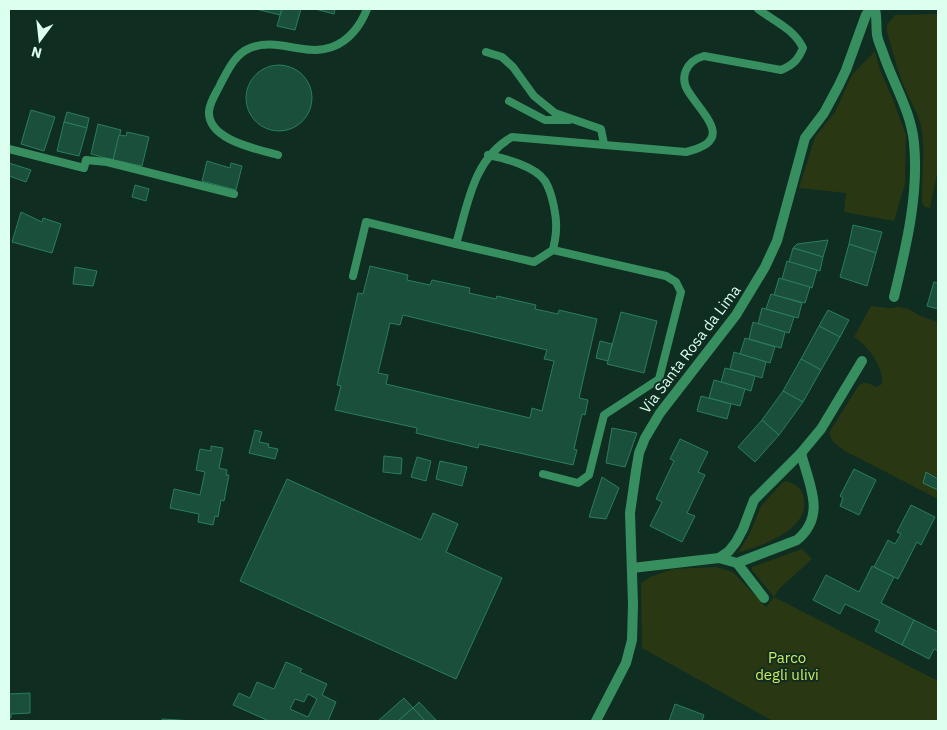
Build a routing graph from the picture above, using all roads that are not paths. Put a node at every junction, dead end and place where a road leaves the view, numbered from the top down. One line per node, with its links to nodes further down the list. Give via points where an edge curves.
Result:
1 (367, 9): 11 (lane, via 354,32 333,47 308,50 278,44 263,45 239,55 230,65 211,103 211,123 231,141)
2 (758, 9): 8 (lane, via 798,39 802,48 799,58 792,66 781,70 704,56 689,63 684,81 688,93 707,116 712,128 712,137 707,145 686,152)
3 (870, 9): 22 (street, Via Santa Rosa da Lima, via 828,106 805,138 777,241 765,267 736,315 645,438 639,453 631,506)
4 (875, 9): 16 (street, via 877,35 907,115 914,144 914,186 908,241)
5 (486, 52): 7 (lane, via 502,57 534,96)
6 (509, 102): 7 (lane, via 545,120)
7 (571, 120): 8 (lane, via 600,129)
8 (604, 144): 10 (lane, via 512,137)
9 (9, 149): 12 (lane, via 84,168 86,160 107,162)
10 (488, 155): 13 (lane, via 477,173); 14 (lane, via 511,160 544,179 552,198 556,230)
11 (278, 156)
12 (234, 194)
13 (456, 244): 14 (lane, via 534,262); 15 (lane, via 366,222)
14 (553, 250): 19 (lane, via 666,276 676,282 681,292 659,379 604,415 589,475 578,483)
15 (353, 276)
16 (894, 297)
17 (862, 361): 18 (street, via 821,428)
18 (801, 453): 20 (street, via 754,500 736,542); 21 (street, via 815,508 808,528 797,540)
19 (543, 474)
20 (719, 558): 21 (street); 22 (street)
21 (737, 563): 23 (street)
22 (632, 568): 24 (street, Via Santa Rosa da Lima, via 632,640 629,653)
23 (764, 598)
24 (596, 721)

